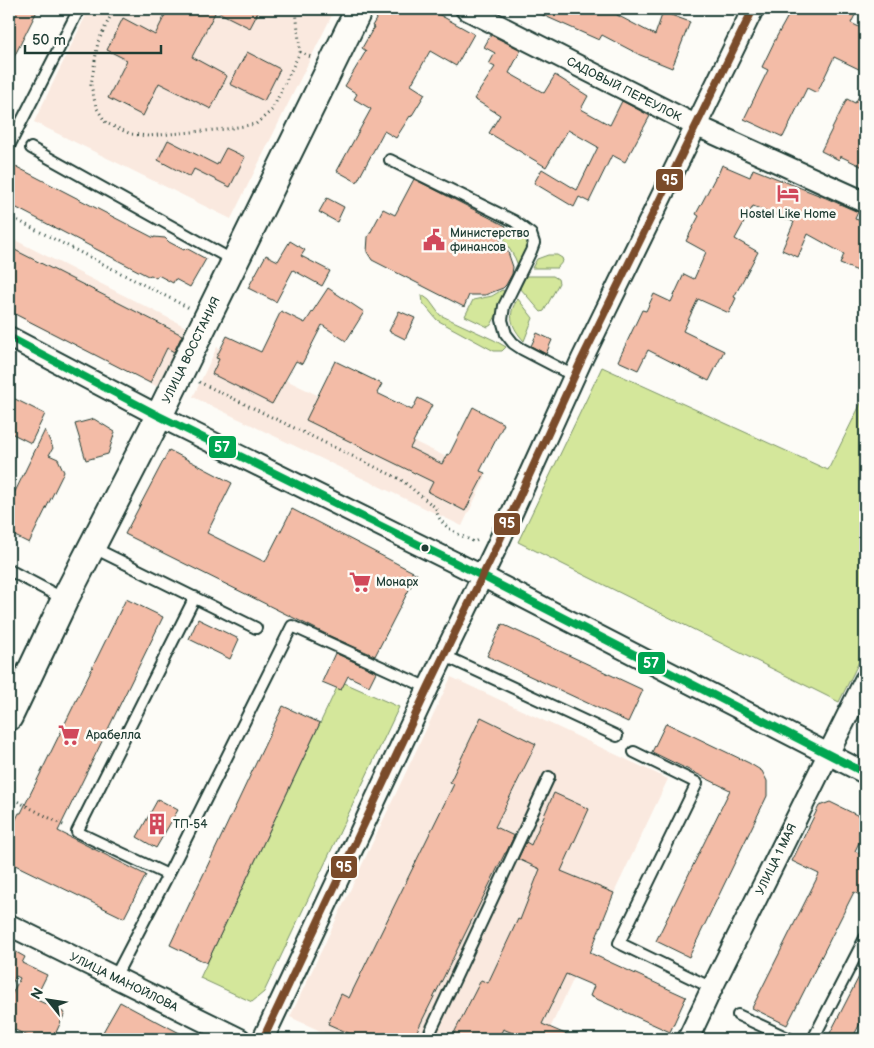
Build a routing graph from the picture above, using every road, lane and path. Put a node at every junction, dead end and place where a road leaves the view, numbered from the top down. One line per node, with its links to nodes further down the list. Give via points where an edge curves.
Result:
1 (79, 9): 8 (lane)
2 (114, 9): 3 (path, via 98,42 91,85 96,108 106,123 131,134 148,136 256,124 272,110 300,52)
3 (296, 9)
4 (360, 9): 13 (street, УЛИЦА ВОССТАНИЯ)
5 (466, 9): 7 (street, САДОВЫЙ ПЕРЕУЛОК)
6 (753, 9): 7 (street)
7 (696, 125): 11 (street, САДОВЫЙ ПЕРЕУЛОК); 17 (street)
8 (9, 146)
9 (31, 148): 13 (lane)
10 (390, 160): 17 (lane, via 514,221 531,234 534,243 531,251 504,306 502,320 506,334 522,349)
11 (865, 202)
12 (9, 216): 14 (path)
13 (234, 262): 16 (street, УЛИЦА ВОССТАНИЯ)
14 (191, 309)
15 (9, 337): 18 (street)
16 (180, 374): 18 (street, УЛИЦА ВОССТАНИЯ); 19 (path, via 400,479 436,508 436,514 446,528)
17 (574, 376): 22 (street)
18 (159, 416): 20 (street, УЛИЦА ВОССТАНИЯ); 22 (street)
19 (474, 542)
20 (92, 546): 23 (lane); 24 (street, УЛИЦА ВОССТАНИЯ)
21 (9, 570): 24 (lane)
22 (482, 576): 26 (street); 32 (street)
23 (195, 598): 25 (lane); 36 (lane)
24 (65, 599): 29 (street, УЛИЦА ВОССТАНИЯ)
25 (256, 628)
26 (445, 656): 28 (street); 30 (lane)
27 (865, 680): 32 (street, УЛИЦА 1 МАЯ)
28 (428, 688): 37 (lane, via 292,626); 44 (street)
29 (9, 717)
30 (617, 736)
31 (634, 752): 41 (lane, via 697,783 619,943)
32 (828, 754): 33 (street); 41 (street, УЛИЦА 1 МАЯ)
33 (865, 773)
34 (549, 777): 45 (lane)
35 (9, 797): 36 (path)
36 (76, 832): 37 (lane)
37 (168, 875): 40 (lane)
38 (9, 924): 40 (street, УЛИЦА МАНОЙЛОВА)
39 (865, 938): 48 (lane)
40 (115, 977): 43 (street, УЛИЦА МАНОЙЛОВА)
41 (712, 988): 46 (street, УЛИЦА 1 МАЯ)
42 (738, 1015): 47 (lane)
43 (240, 1039)
44 (263, 1039)
45 (427, 1039)
46 (688, 1039)
47 (790, 1039)
48 (813, 1039)

